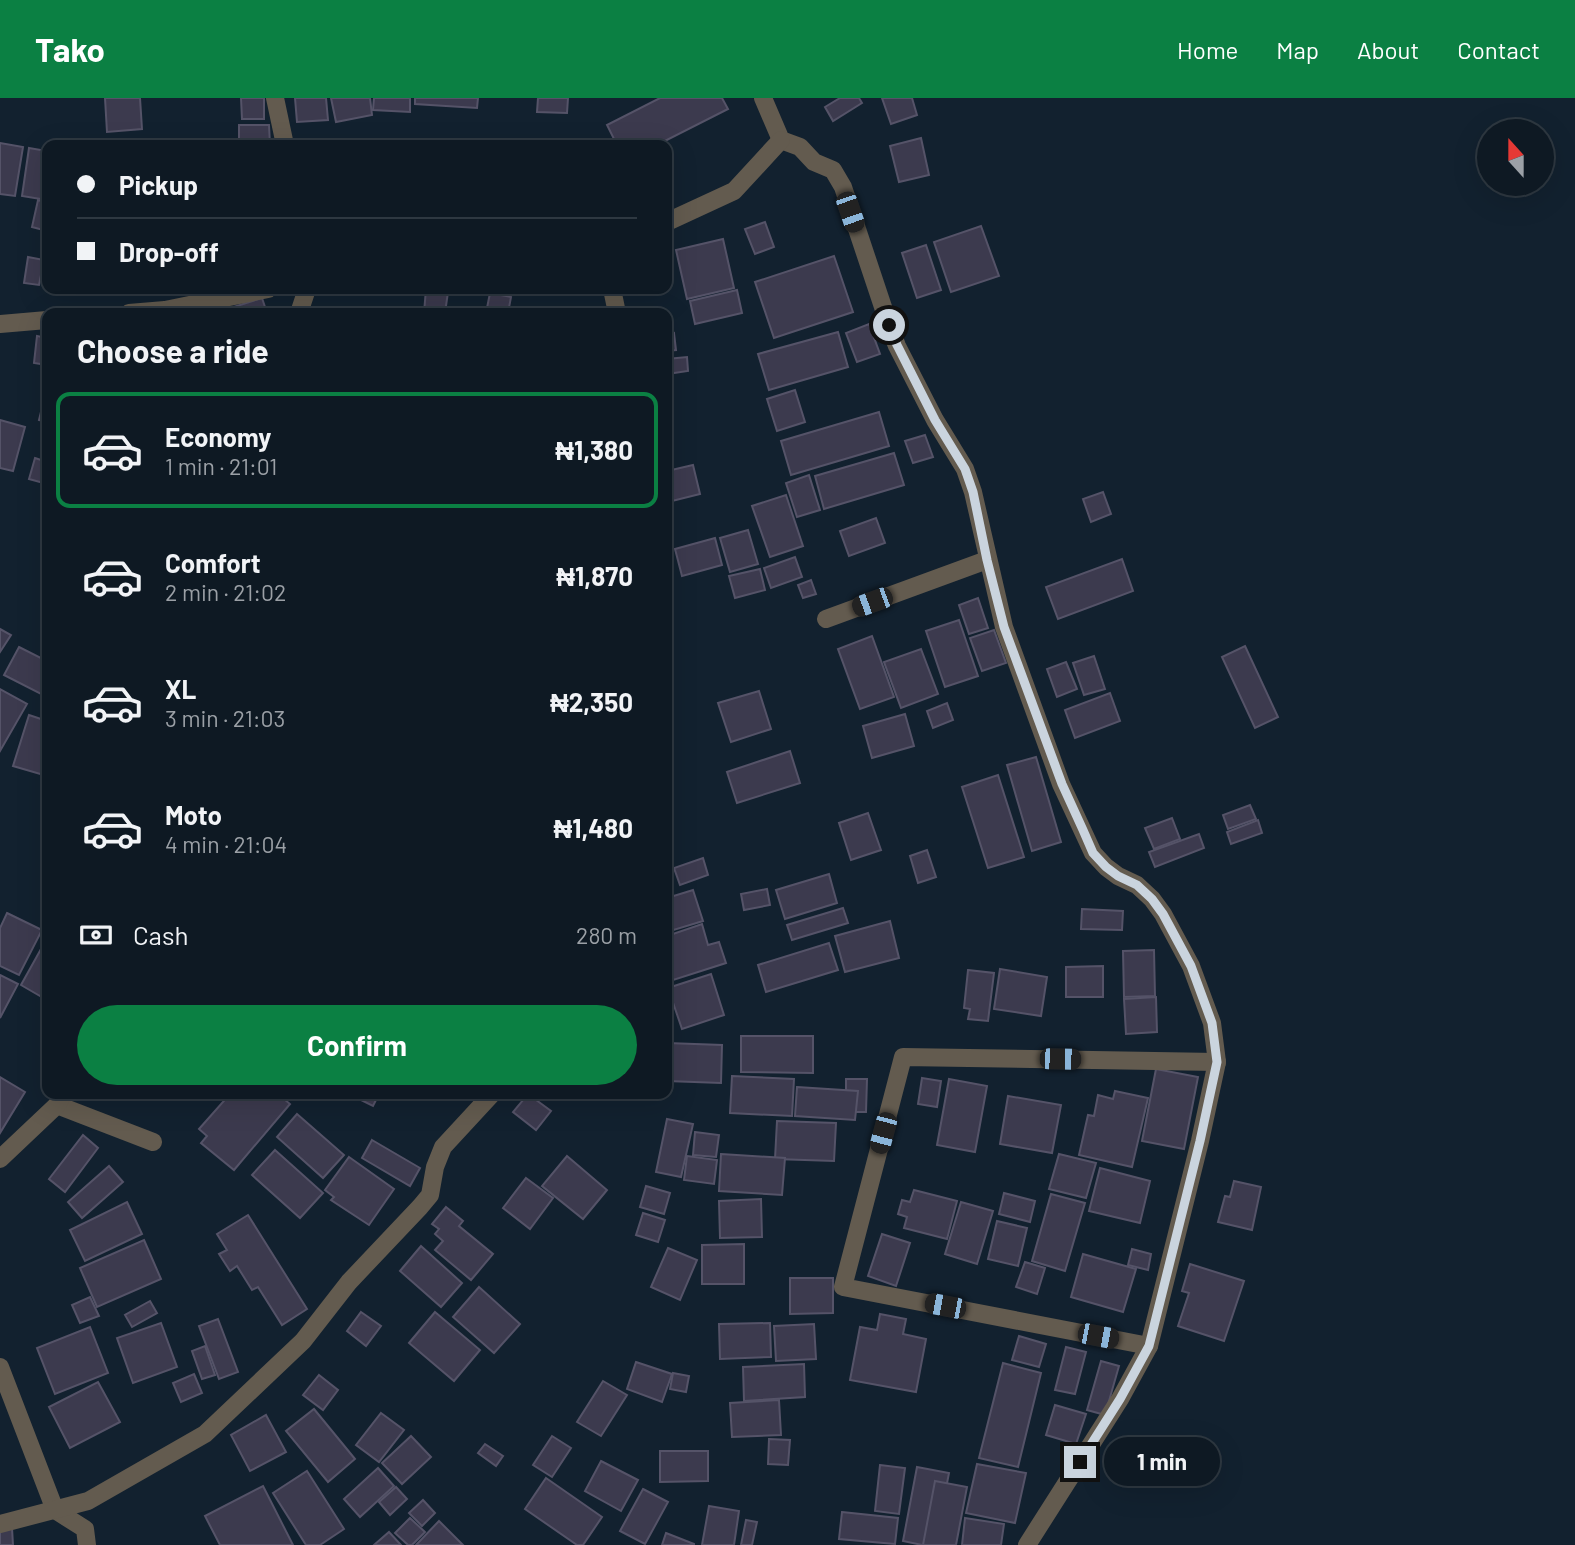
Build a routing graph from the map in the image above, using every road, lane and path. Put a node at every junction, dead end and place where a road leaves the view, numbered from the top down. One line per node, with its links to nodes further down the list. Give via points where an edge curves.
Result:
1 (275, 98): 3 (street)
2 (763, 98): 4 (street)
3 (284, 140)
4 (781, 140): 5 (street, via 734,191); 10 (street, via 833,170 843,187 897,345 965,469)
5 (672, 220)
6 (243, 294): 7 (street)
7 (175, 308)
8 (42, 320): 9 (street)
9 (0, 324)
10 (987, 560): 11 (street); 12 (street, via 1004,627 1062,784 1093,853 1118,876 1137,885 1163,914 1191,966 1212,1023)
11 (827, 619)
12 (1217, 1062): 17 (street); 17 (street, via 903,1057 844,1287)
13 (60, 1099): 15 (street); 16 (street)
14 (487, 1099): 19 (street, via 443,1147 429,1195 419,1207 303,1340 205,1434 88,1501)
15 (153, 1142)
16 (0, 1159)
17 (1149, 1346): 22 (street)
18 (0, 1367): 19 (street)
19 (55, 1510): 20 (street); 21 (street, via 85,1529)
20 (0, 1524)
21 (87, 1545)
22 (1027, 1545)

